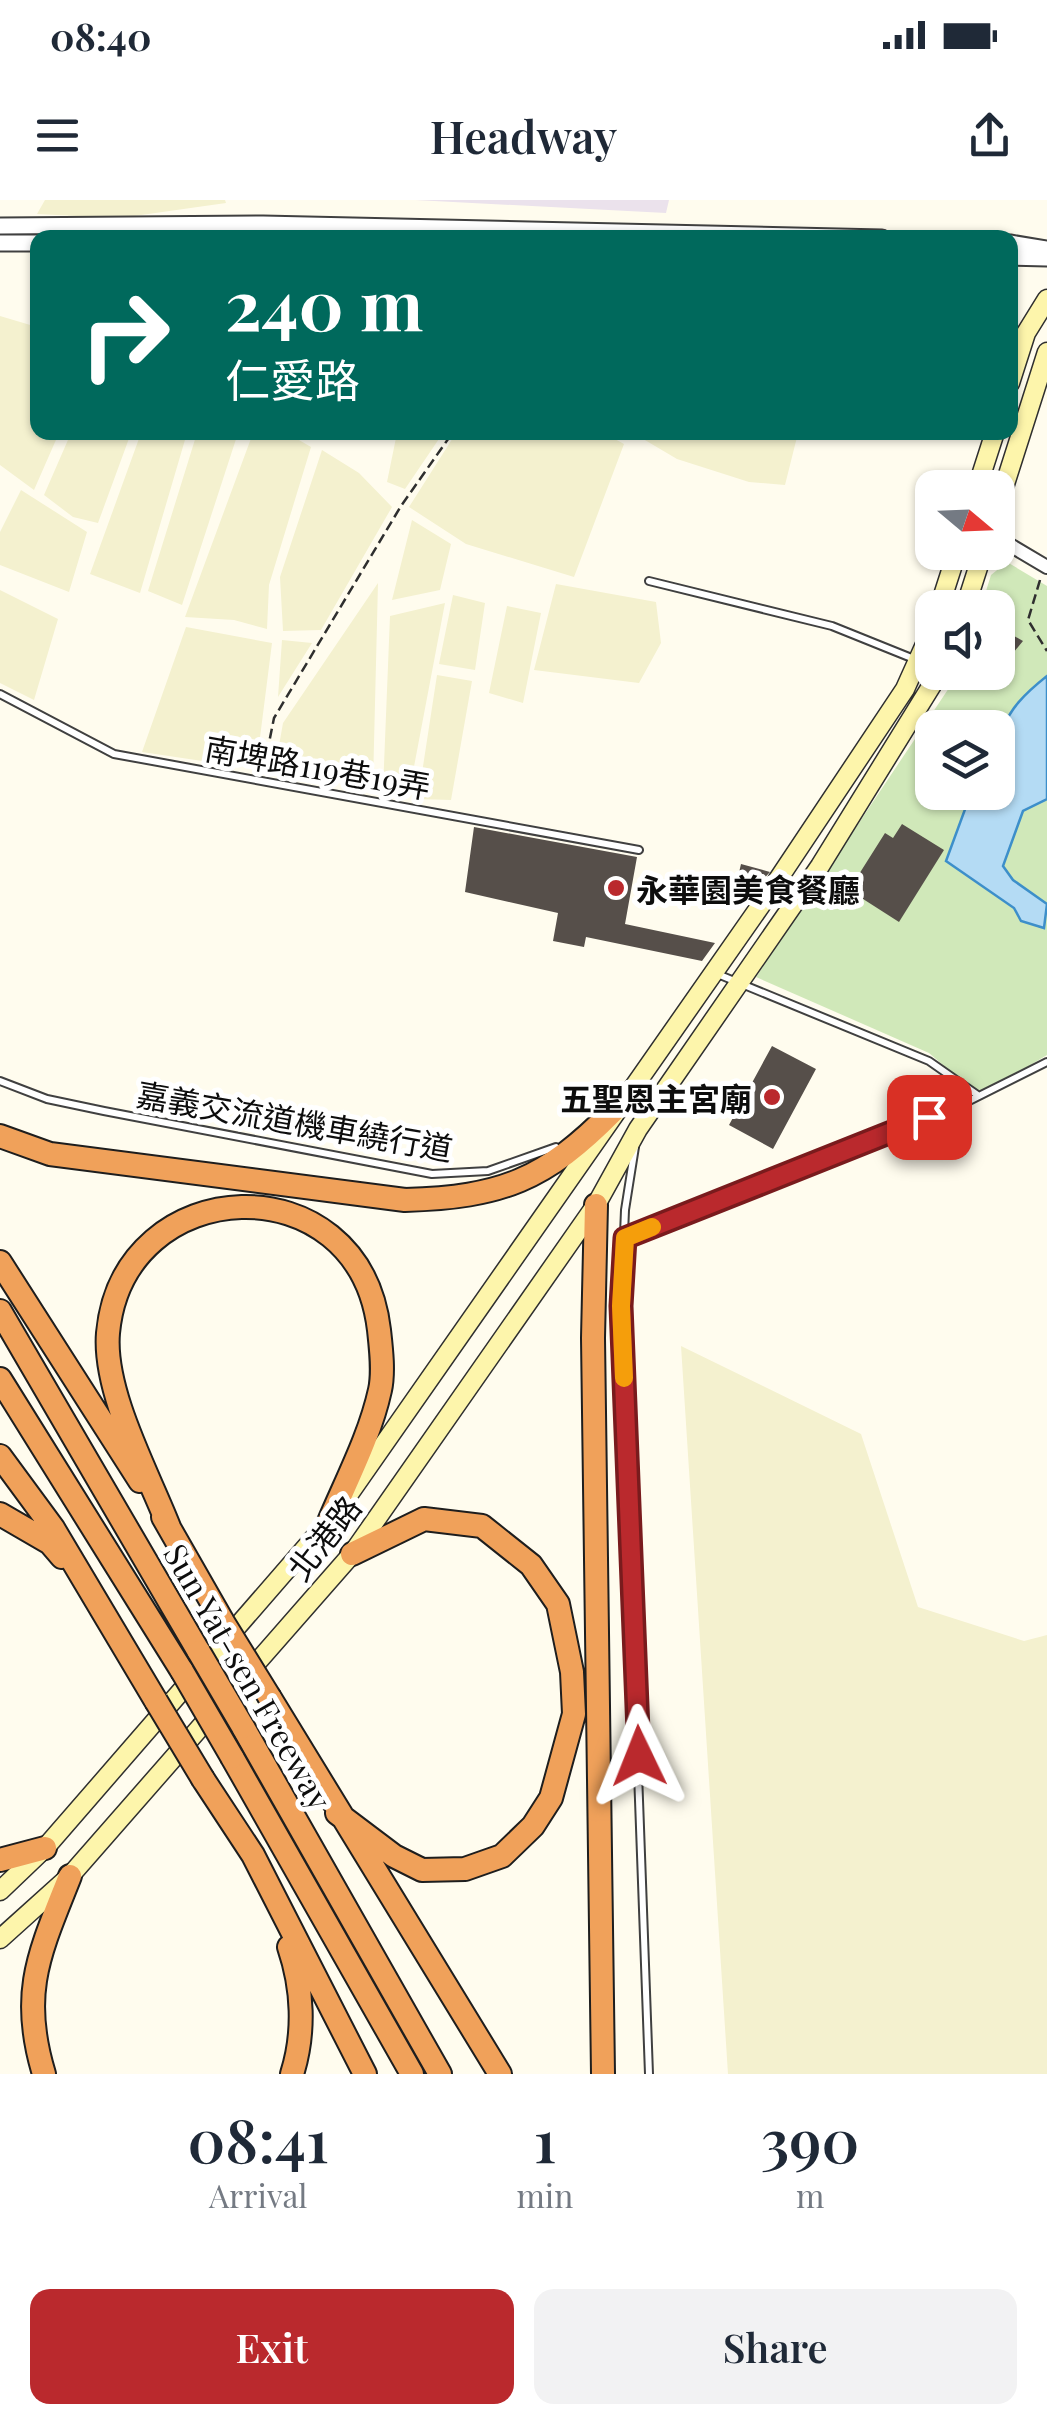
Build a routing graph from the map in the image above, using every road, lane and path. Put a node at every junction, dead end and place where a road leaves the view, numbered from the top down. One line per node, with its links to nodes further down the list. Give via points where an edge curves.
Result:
1 (0, 226): 2 (street)
2 (528, 230)
3 (0, 243): 4 (street)
4 (30, 243)
5 (1018, 244): 6 (street)
6 (1047, 249)
7 (1018, 257): 8 (street)
8 (1047, 258)
9 (1047, 299): 11 (main road)
10 (1047, 352): 15 (main road)
11 (1018, 358)
12 (447, 440): 24 (path, via 274,718)
13 (992, 440): 14 (main road)
14 (982, 470)
15 (1009, 470)
16 (1015, 548): 17 (street)
17 (1047, 566): 19 (path, via 1028,620)
18 (649, 581): 20 (lane, via 832,626)
19 (1047, 651)
20 (915, 659)
21 (915, 668): 26 (main road, 北港路, via 749,908)
22 (929, 690): 27 (main road, 北港路)
23 (0, 694): 24 (lane, 南埤路119巷19弄, via 114,754)
24 (261, 781): 25 (lane, 南埤路119巷19弄)
25 (639, 850)
26 (714, 973): 27 (lane); 31 (main road, 北港路)
27 (739, 980): 30 (lane, via 929,1060); 32 (main road, 北港路)
28 (1047, 1062): 30 (lane)
29 (0, 1081): 31 (lane, 嘉義交流道機車繞行道, via 104,1111 459,1176 556,1147)
30 (979, 1096): 35 (lane)
31 (619, 1103): 33 (highway, via 557,1164 505,1188 444,1199 405,1200 50,1154); 41 (main road, 北港路)
32 (638, 1129): 34 (main road, 北港路); 35 (lane)
33 (0, 1136)
34 (596, 1205): 43 (main road, 北港路); 58 (highway)
35 (625, 1238): 59 (lane, via 621,1306)
36 (0, 1262): 42 (highway)
37 (0, 1311): 56 (highway, Sun Yat-sen Freeway, bridge)
38 (0, 1379): 55 (highway, Sun Yat-sen Freeway, bridge, via 182,1671)
39 (0, 1456): 44 (highway)
40 (0, 1514): 44 (highway, via 50,1543)
41 (328, 1524): 42 (highway, via 380,1388 376,1307 340,1240 304,1216 247,1204 195,1213 136,1256 108,1333 110,1374); 46 (main road, 北港路)
42 (170, 1527): 45 (highway, bridge)
43 (352, 1554): 45 (highway, via 424,1519 482,1526 530,1565 558,1604 574,1714 552,1798 502,1856 464,1868 422,1870); 49 (main road, 北港路)
44 (94, 1594): 47 (highway, bridge)
45 (337, 1812): 57 (highway)
46 (45, 1848): 48 (highway); 50 (main road, 北港路)
47 (253, 1855): 53 (highway, via 291,1952 300,2000 302,2043); 54 (highway)
48 (0, 1860)
49 (70, 1876): 51 (main road, 北港路); 52 (highway, via 30,1991 32,2036)
50 (0, 1891)
51 (0, 1940)
52 (44, 2074)
53 (292, 2074)
54 (365, 2074)
55 (412, 2074)
56 (440, 2074)
57 (500, 2074)
58 (603, 2074)
59 (649, 2074)

